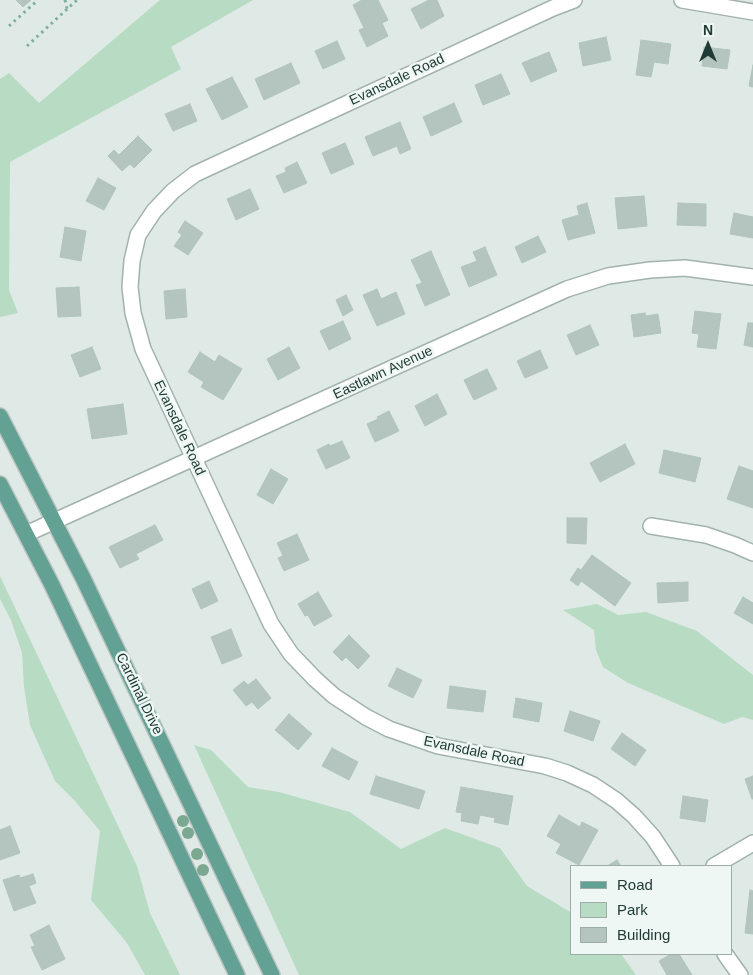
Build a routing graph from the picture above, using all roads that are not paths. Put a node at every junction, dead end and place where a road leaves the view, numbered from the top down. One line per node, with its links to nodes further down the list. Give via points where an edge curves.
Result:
1 (574, 0): 6 (street, Evansdale Road, via 195,174 154,212 138,235 132,260 130,287 133,313 143,349)
2 (682, 0): 3 (street)
3 (753, 12)
4 (753, 277): 6 (street, Eastlawn Avenue, via 685,268 650,270 608,276 567,289)
5 (0, 416): 8 (main road, Cardinal Drive)
6 (193, 459): 8 (street, Eastlawn Avenue); 13 (street, Evansdale Road, via 272,624 291,654 315,680 366,717 425,743 545,766 593,785 634,816 654,838)
7 (0, 484): 10 (main road)
8 (54, 521): 10 (street, Eastlawn Avenue); 17 (main road, Cardinal Drive)
9 (651, 526): 11 (street, via 706,536)
10 (26, 534): 16 (main road)
11 (753, 553)
12 (753, 843): 14 (street)
13 (671, 865)
14 (716, 865)
15 (726, 955): 18 (street)
16 (237, 975)
17 (272, 975)
18 (740, 975)

